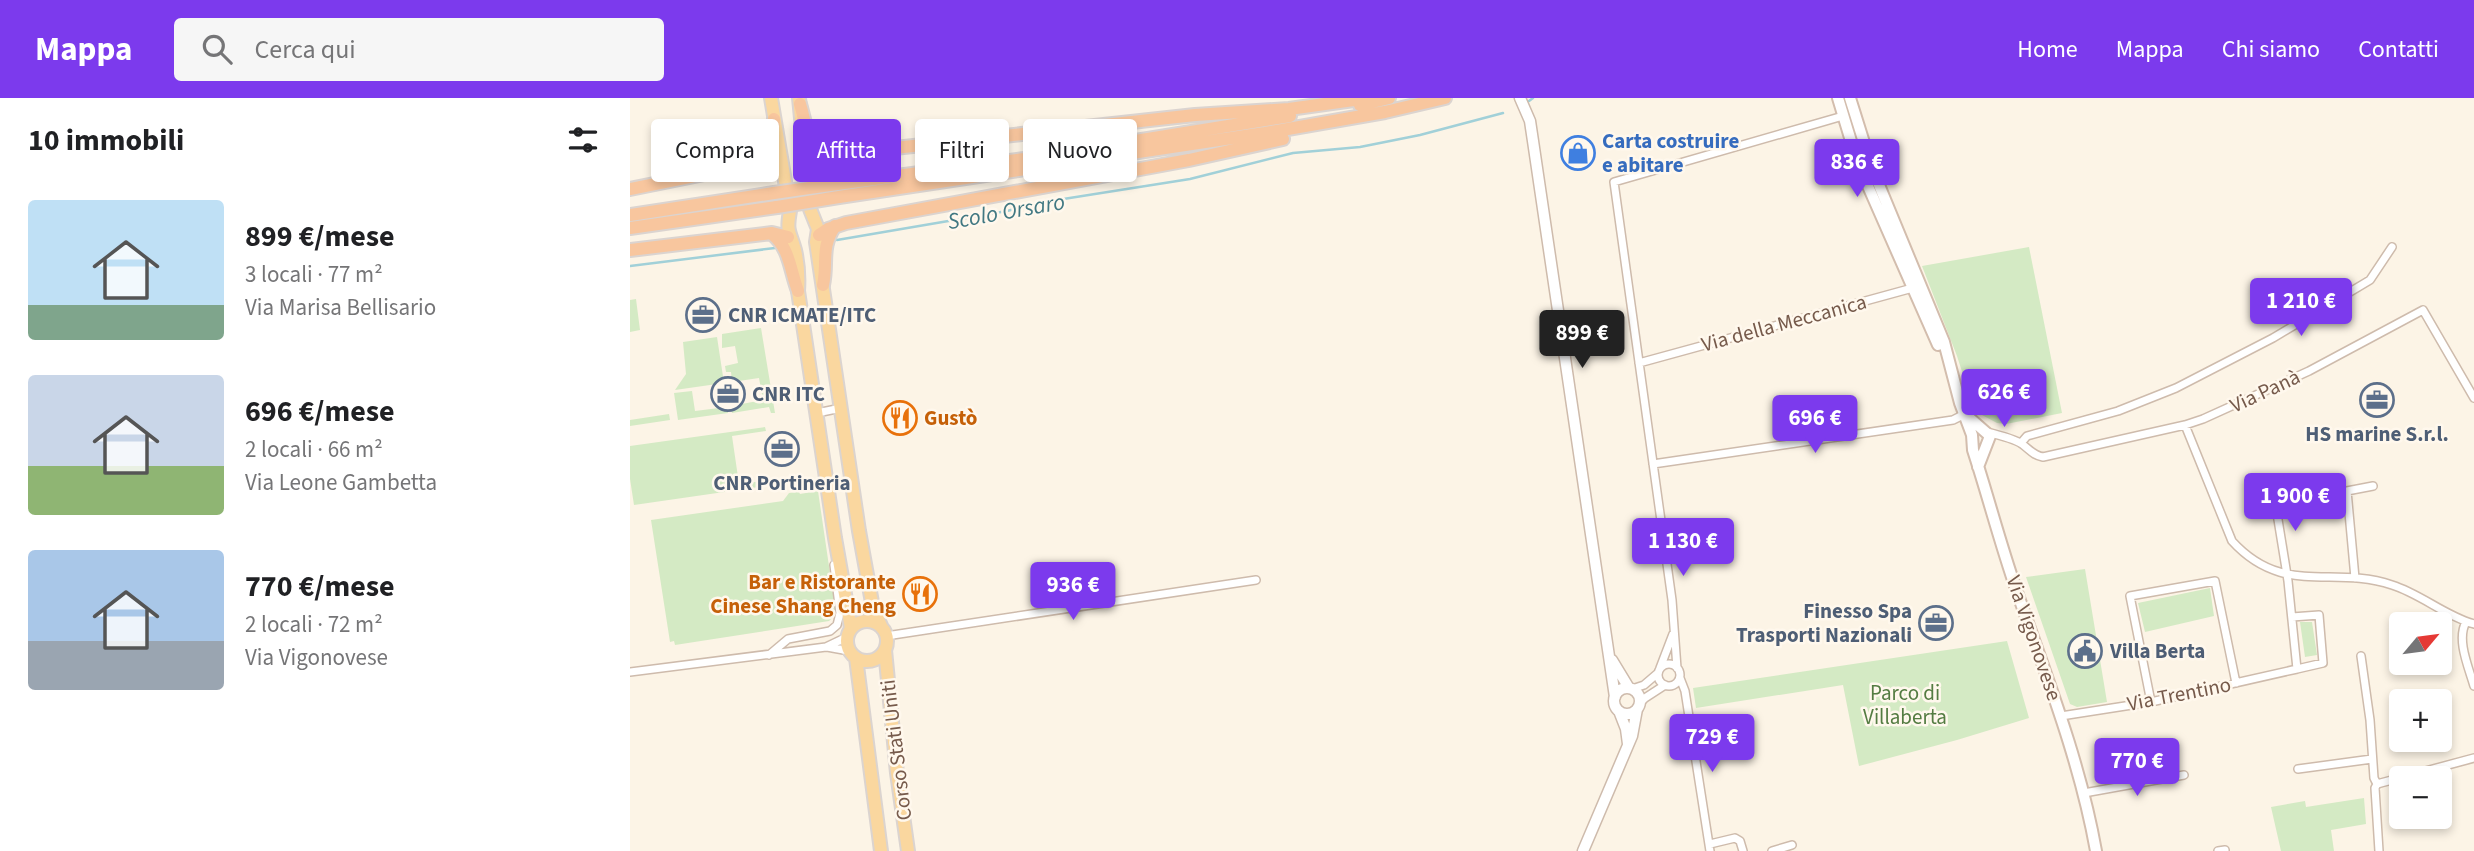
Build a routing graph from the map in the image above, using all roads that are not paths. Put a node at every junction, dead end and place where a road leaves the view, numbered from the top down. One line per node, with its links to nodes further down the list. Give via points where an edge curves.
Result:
1 (771, 98): 11 (main road)
2 (1368, 98): 8 (highway, via 1289,110 840,154 813,144)
3 (1389, 98): 16 (highway)
4 (1445, 98): 9 (highway)
5 (1520, 98): 53 (street, via 1530,121)
6 (1838, 98): 10 (main road, Via Vigonovese)
7 (1850, 98): 12 (main road, Via Vigonovese)
8 (799, 101): 21 (main road, Corso Stati Uniti, via 810,209)
9 (1385, 112): 16 (highway, via 1192,145); 18 (highway, via 1329,130 1189,160)
10 (1843, 116): 12 (main road); 27 (main road, Via Vigonovese, via 1857,161); 29 (street, via 1614,182)
11 (774, 119)
12 (1858, 125): 25 (main road, Via Vigonovese)
13 (779, 136): 22 (main road)
14 (661, 182): 15 (highway)
15 (630, 188)
16 (838, 191): 17 (highway, bridge, via 774,193); 19 (highway, bridge, via 777,207)
17 (630, 215)
18 (836, 226): 21 (highway); 26 (highway, via 824,247)
19 (630, 228)
20 (772, 233): 22 (highway); 24 (highway); 28 (highway, via 788,255)
21 (817, 233): 22 (main road, via 806,248); 26 (main road, Corso Stati Uniti)
22 (790, 240): 28 (main road, via 799,277)
23 (2392, 247): 38 (street, Via Panà, via 2370,280 2273,338 2176,388 2118,411 2027,436)
24 (630, 250)
25 (1915, 271): 27 (street); 30 (main road, Via Vigonovese)
26 (823, 285): 32 (main road, Corso Stati Uniti)
27 (1913, 287): 29 (street, Via della Meccanica); 30 (main road, Via Vigonovese)
28 (797, 291): 33 (main road)
29 (1639, 363): 39 (street)
30 (1954, 375): 34 (main road, Via Vigonovese)
31 (2474, 398): 35 (street, Via Panà, via 2423,310 2309,371)
32 (841, 408): 33 (street); 51 (main road, Corso Stati Uniti, via 873,608)
33 (817, 412): 43 (main road)
34 (1965, 414): 36 (main road); 37 (main road, Via Vigonovese); 39 (street, via 1953,420)
35 (2185, 425): 38 (street, via 2043,457); 44 (street, via 2232,541 2244,555)
36 (1986, 437): 37 (main road, via 1978,446); 38 (street); 40 (main road)
37 (1973, 439): 40 (main road, Via Vigonovese)
38 (2021, 443)
39 (1653, 464): 50 (street)
40 (1979, 467): 71 (main road, Via Vigonovese)
41 (2373, 486): 45 (street, via 2347,491)
42 (2274, 495): 44 (street)
43 (835, 538): 49 (main road); 54 (street, via 837,625 830,631 788,639)
44 (2288, 575): 45 (street); 47 (street)
45 (2355, 578): 48 (street, via 2393,585)
46 (1256, 580): 51 (street)
47 (2292, 617): 58 (street); 58 (street, Via Trentino, via 2319,615 2323,663)
48 (2470, 623): 64 (street, via 2463,626 2463,640)
49 (849, 633): 51 (main road, via 864,621 874,622); 52 (street); 55 (main road)
50 (1674, 633): 57 (street); 59 (street)
51 (884, 638): 55 (main road, via 874,660); 82 (main road, Corso Stati Uniti)
52 (826, 647): 54 (street); 55 (street)
53 (1608, 654): 65 (street); 66 (street)
54 (768, 655): 60 (street)
55 (853, 655): 81 (main road, Corso Stati Uniti)
56 (2361, 656): 73 (street)
57 (1677, 668): 59 (street, via 1668,664); 61 (street)
58 (2297, 668): 62 (street, Via Trentino)
59 (1659, 671): 63 (street, via 1660,681); 65 (street, via 1644,685)
60 (630, 672)
61 (1680, 678): 63 (street); 67 (street)
62 (2236, 683): 68 (street, Via Trentino); 68 (street, via 2215,581 2130,596)
63 (1668, 685): 67 (street); 69 (street)
64 (2474, 686)
65 (1630, 689): 66 (street, via 1622,689); 69 (street, via 1637,694)
66 (1615, 697): 70 (street)
67 (1685, 699): 80 (street)
68 (2151, 702): 71 (street, Via Trentino)
69 (1638, 706): 70 (street, via 1629,714); 72 (street)
70 (1619, 711): 72 (street)
71 (2061, 716): 78 (main road, Via Vigonovese)
72 (1628, 744): 83 (street)
73 (2372, 758): 75 (street); 77 (street)
74 (2474, 758): 77 (street)
75 (2298, 769)
76 (2183, 775): 78 (street)
77 (2377, 784): 87 (street)
78 (2084, 793): 86 (main road, Via Vigonovese)
79 (1792, 845): 85 (street)
80 (1710, 848): 84 (street, via 1735,838)
81 (881, 851)
82 (908, 851)
83 (1583, 851)
84 (1743, 851)
85 (1772, 851)
86 (2096, 851)
87 (2379, 851)

